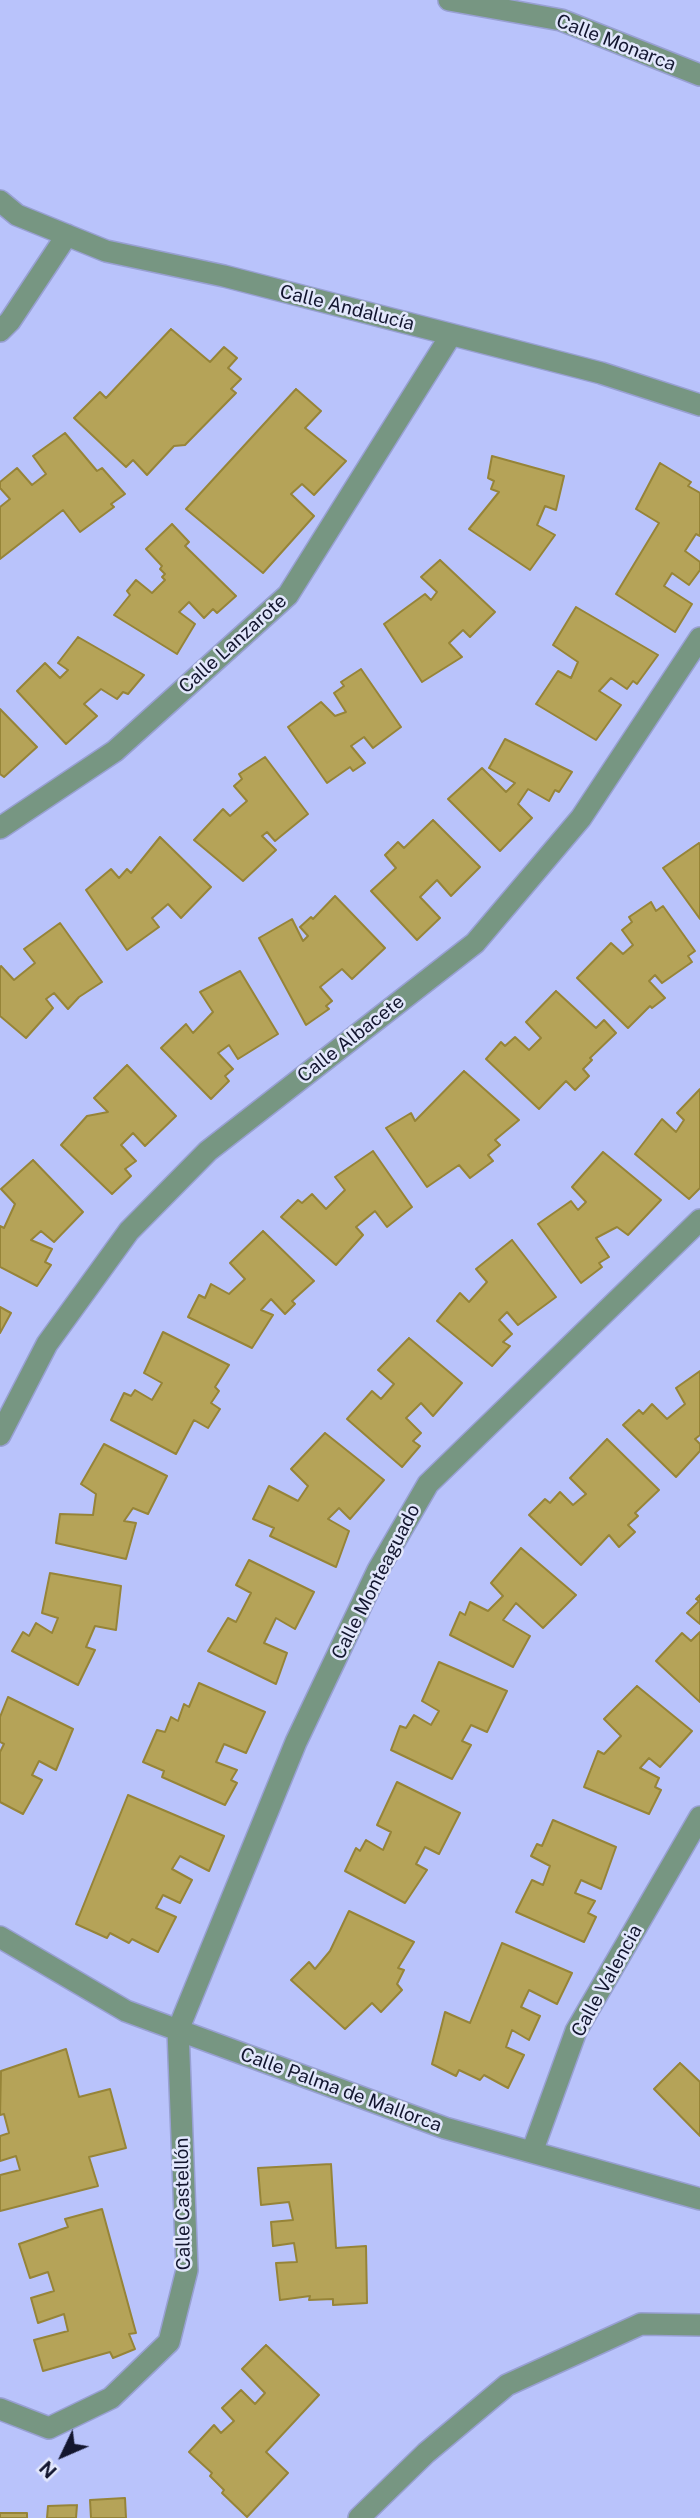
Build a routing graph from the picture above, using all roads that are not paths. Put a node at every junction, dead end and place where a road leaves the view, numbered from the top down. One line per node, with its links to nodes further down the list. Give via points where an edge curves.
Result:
1 (449, 0): 2 (street, Calle Monarca, via 561,20)
2 (700, 75)
3 (0, 201): 4 (street, Calle Andalucía, via 17,215)
4 (67, 235): 5 (street); 6 (street, Calle Andalucía, via 106,251 224,276)
5 (0, 331)
6 (451, 335): 7 (street, Calle Andalucía, via 601,373); 9 (street, Calle Lanzarote, via 288,596 115,751)
7 (700, 405)
8 (700, 638): 11 (street, Calle Albacete, via 581,818 475,943 208,1152 129,1231 47,1344)
9 (0, 828)
10 (700, 1220): 14 (street, Calle Monteaguado, via 428,1484 378,1570 296,1742)
11 (0, 1435)
12 (700, 1817): 15 (street, Calle Valencia, via 576,2031)
13 (0, 1937): 14 (street, Calle Palma de Mallorca, via 126,2011)
14 (178, 2030): 15 (street, Calle Palma de Mallorca, via 445,2128); 18 (street, Calle Castellón, via 187,2270 169,2342 111,2398 49,2428)
15 (532, 2152): 16 (street, Calle Palma de Mallorca)
16 (700, 2199)
17 (700, 2325): 19 (street, via 641,2324 507,2385 426,2453)
18 (0, 2409)
19 (359, 2518)

